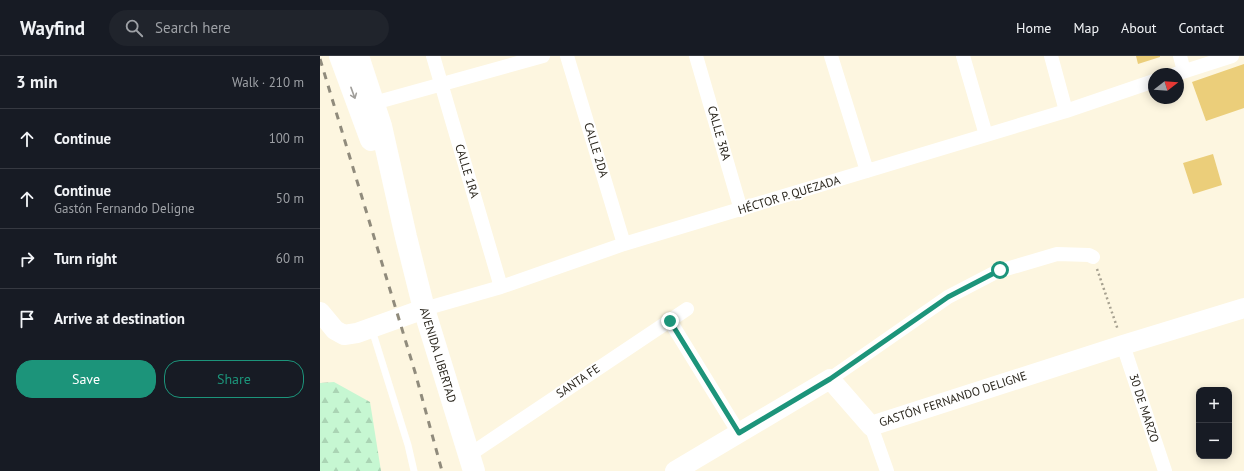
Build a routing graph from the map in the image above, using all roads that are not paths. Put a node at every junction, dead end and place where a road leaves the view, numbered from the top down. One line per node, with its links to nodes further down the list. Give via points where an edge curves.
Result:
1 (340, 56): 21 (main road, one-way to 21)
2 (358, 56): 16 (main road)
3 (433, 56): 15 (street, CALLE 1RA)
4 (543, 56): 15 (street)
5 (567, 56): 22 (street, CALLE 2DA)
6 (696, 56): 20 (street, CALLE 3RA)
7 (831, 56): 19 (street)
8 (963, 56): 18 (street)
9 (1051, 56): 17 (street)
10 (1180, 56): 12 (street)
11 (1232, 56): 13 (street)
12 (1180, 68)
13 (1184, 72)
14 (1148, 83): 17 (street, HÉCTOR P. QUEZADA)
15 (441, 85): 16 (street); 24 (street, CALLE 1RA)
16 (374, 103): 21 (main road)
17 (1066, 111): 18 (street, HÉCTOR P. QUEZADA)
18 (986, 135): 19 (street, HÉCTOR P. QUEZADA)
19 (867, 171): 20 (street, HÉCTOR P. QUEZADA)
20 (741, 210): 22 (street, HÉCTOR P. QUEZADA)
21 (406, 237): 26 (main road, AVENIDA LIBERTAD)
22 (624, 244): 24 (street, HÉCTOR P. QUEZADA)
23 (1094, 257): 32 (street, via 1089,254 1057,254 1000,270 948,297)
24 (501, 287): 26 (street, HÉCTOR P. QUEZADA)
25 (1244, 308): 31 (street, GASTÓN FERNANDO DELIGNE)
26 (424, 309): 30 (street); 35 (main road, AVENIDA LIBERTAD)
27 (687, 309): 29 (street, SANTA FE)
28 (320, 312): 30 (street, via 335,330 344,335)
29 (670, 321): 34 (street); 35 (street, SANTA FE)
30 (372, 328): 36 (lane)
31 (1123, 345): 33 (street, GASTÓN FERNANDO DELIGNE); 39 (street, 30 DE MARZO)
32 (830, 379): 33 (street, GASTÓN FERNANDO DELIGNE); 34 (street)
33 (871, 426): 38 (street)
34 (739, 433): 37 (street)
35 (471, 463)
36 (414, 471)
37 (674, 471)
38 (886, 471)
39 (1165, 471)

